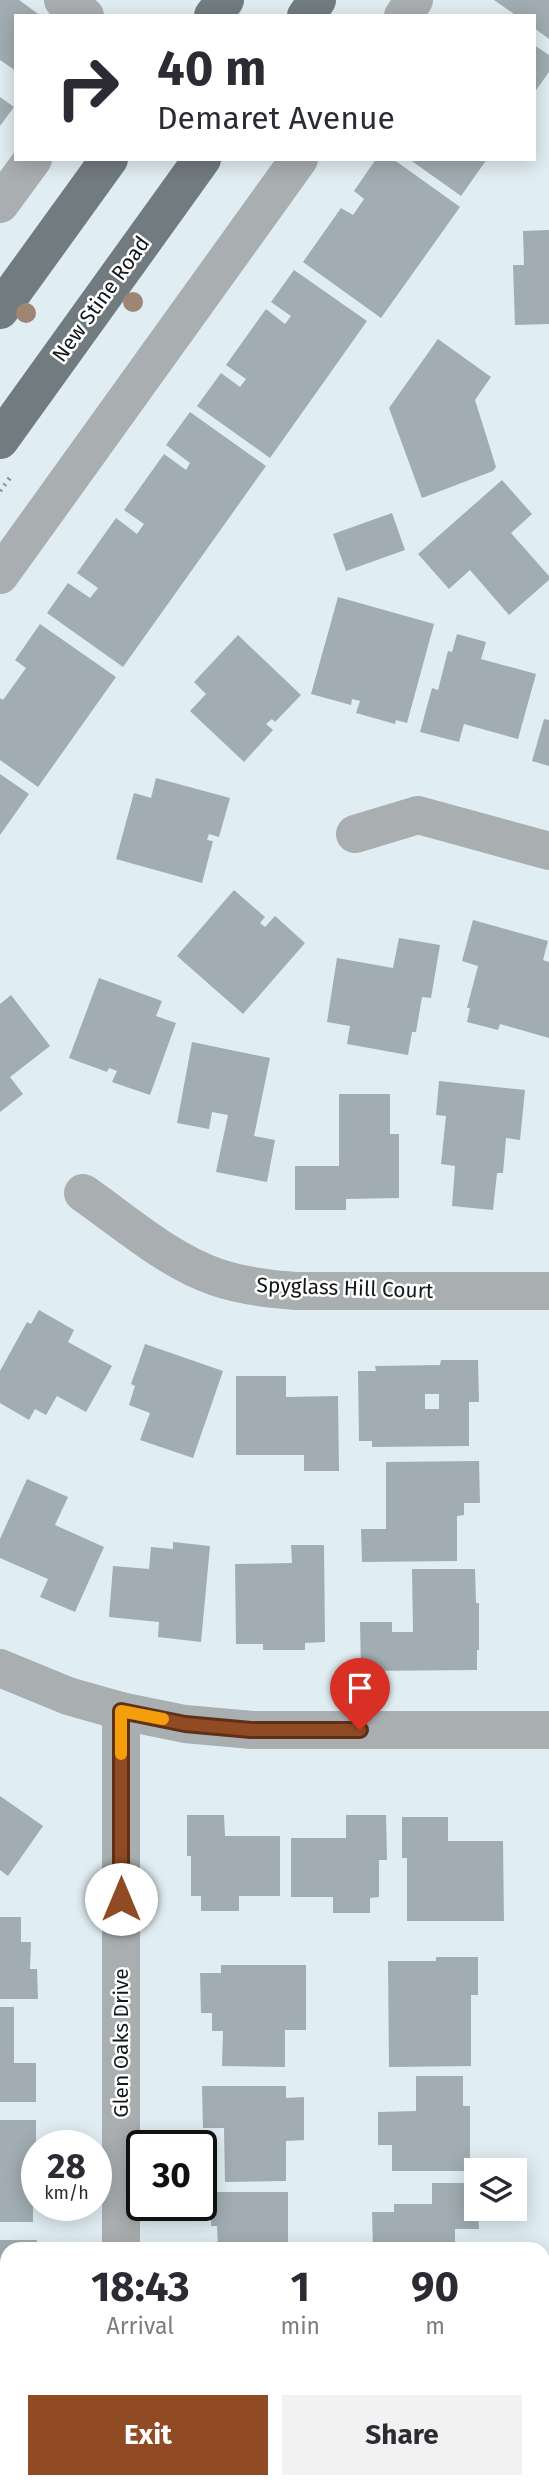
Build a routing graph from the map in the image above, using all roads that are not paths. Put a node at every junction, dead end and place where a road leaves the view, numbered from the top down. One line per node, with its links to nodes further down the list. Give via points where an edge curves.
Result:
1 (63, 0): 2 (street)
2 (82, 14)
3 (32, 161): 7 (street)
4 (108, 161): 8 (main road)
5 (201, 161): 9 (main road, New Stine Road)
6 (298, 161): 10 (street)
7 (0, 204)
8 (0, 310)
9 (0, 440)
10 (0, 575)
11 (355, 834): 12 (street, via 418,815)
12 (549, 851)
13 (83, 1193): 14 (street, Spyglass Hill Court, via 177,1259 254,1287)
14 (549, 1291)
15 (0, 1668): 16 (street, via 68,1696)
16 (121, 1711): 17 (street, via 185,1724 251,1730); 18 (street, Glen Oaks Drive)
17 (549, 1730)
18 (121, 2242)

